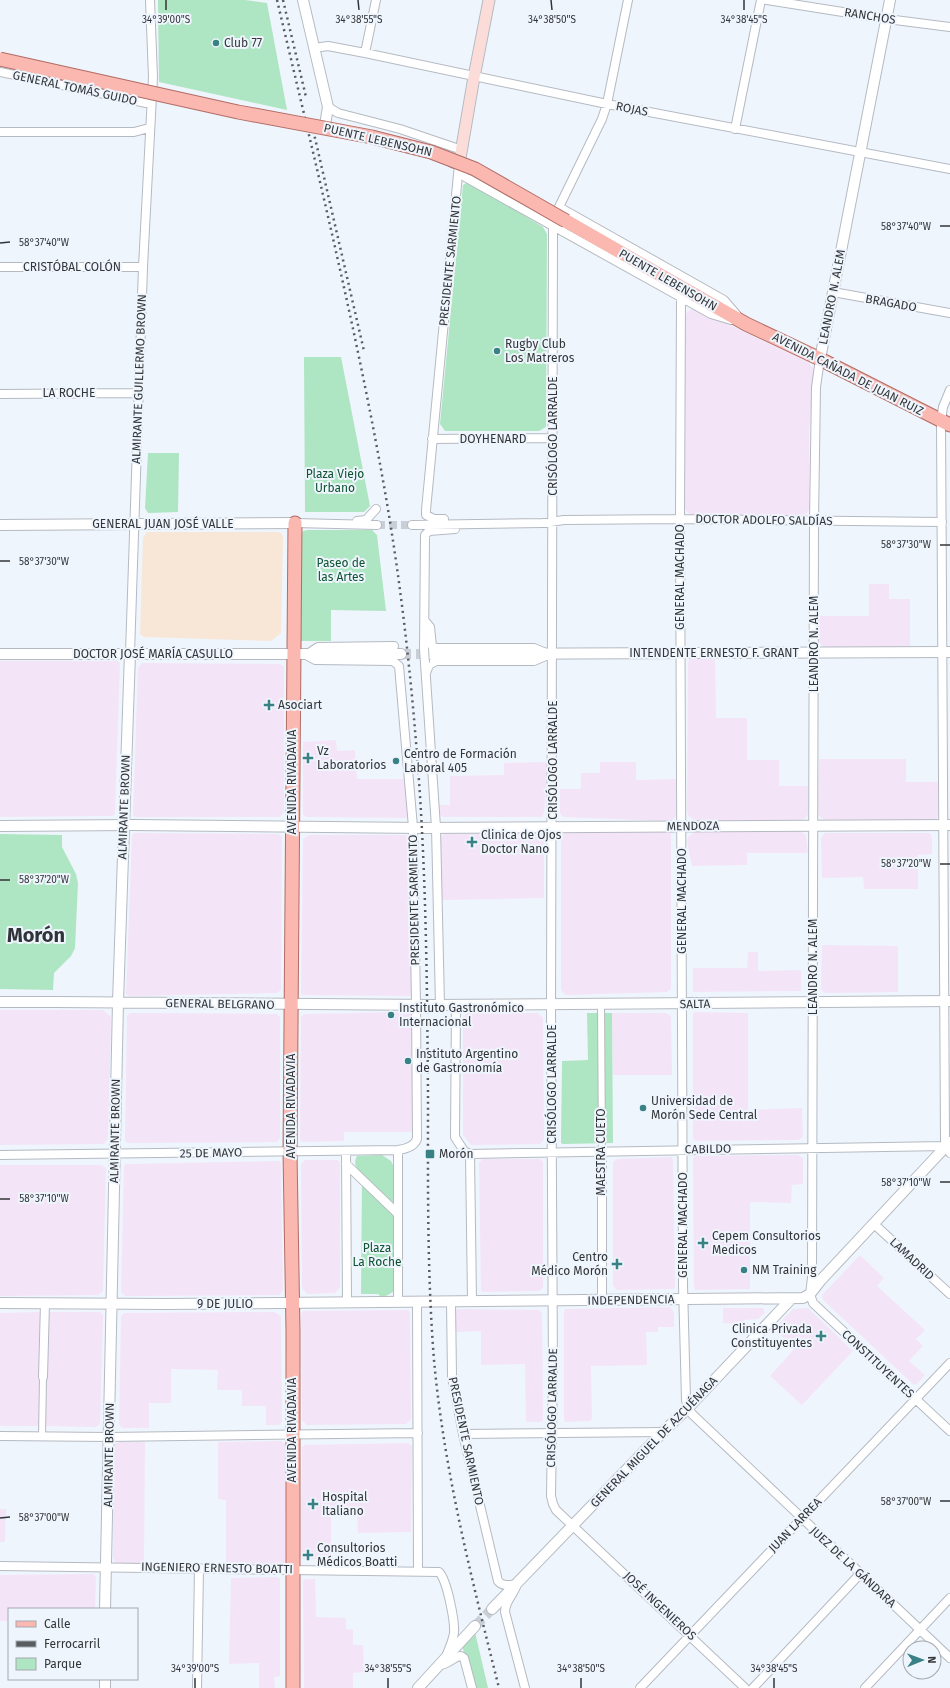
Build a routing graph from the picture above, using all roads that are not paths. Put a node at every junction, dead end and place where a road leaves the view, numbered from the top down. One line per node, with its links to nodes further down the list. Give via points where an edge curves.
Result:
1 (150, 0): 16 (street, ALMIRANTE GUILLERMO BROWN, via 153,77)
2 (303, 0): 11 (street)
3 (376, 0): 12 (street)
4 (489, 0): 15 (main road, PRESIDENTE SARMIENTO)
5 (628, 0): 17 (street, CRISÓLOGO LARRALDE)
6 (761, 0): 21 (street)
7 (767, 0): 9 (street, RANCHOS)
8 (890, 0): 9 (street, LEANDRO N. ALEM)
9 (887, 19): 10 (street, RANCHOS); 24 (street, LEANDRO N. ALEM)
10 (950, 27)
11 (314, 48): 12 (street, ROJAS, via 328,46); 18 (street)
12 (365, 53): 15 (street, ROJAS)
13 (0, 59): 27 (main road, PUENTE LEBENSOHN, bridge, via 238,112 372,137 431,152 475,169)
14 (0, 72): 16 (street, GENERAL TOMÁS GUIDO)
15 (474, 77): 17 (street, ROJAS); 23 (main road, PRESIDENTE SARMIENTO)
16 (151, 99): 19 (main road, AVENIDA CAÑADA DE JUAN RUIZ, via 282,123); 20 (street, ALMIRANTE GUILLERMO BROWN)
17 (607, 104): 21 (street, ROJAS); 27 (street, CRISÓLOGO LARRALDE)
18 (328, 107): 19 (street); 23 (street, via 338,113 400,129)
19 (325, 125): 25 (main road, AVENIDA CAÑADA DE JUAN RUIZ, via 375,136)
20 (149, 128): 22 (street, via 134,132); 30 (street, ALMIRANTE GUILLERMO BROWN)
21 (735, 129): 24 (street, ROJAS)
22 (0, 132)
23 (462, 150): 25 (main road, PRESIDENTE SARMIENTO)
24 (859, 153): 26 (street, ROJAS); 31 (street, LEANDRO N. ALEM)
25 (459, 164): 27 (street, AVENIDA CAÑADA DE JUAN RUIZ, via 547,214); 28 (street, AVENIDA CAÑADA DE JUAN RUIZ, via 465,177); 42 (street, PRESIDENTE SARMIENTO)
26 (950, 169)
27 (560, 213): 28 (street, CRISÓLOGO LARRALDE); 33 (main road, PUENTE LEBENSOHN); 35 (street, AVENIDA CAÑADA DE JUAN RUIZ, via 724,300)
28 (553, 227): 32 (street, AVENIDA CAÑADA DE JUAN RUIZ); 41 (street, CRISÓLOGO LARRALDE)
29 (0, 267): 30 (street, CRISTÓBAL COLÓN)
30 (143, 267): 38 (street, ALMIRANTE GUILLERMO BROWN)
31 (833, 292): 34 (street, BRAGADO); 36 (street, LEANDRO N. ALEM)
32 (681, 297): 35 (street, AVENIDA CAÑADA DE JUAN RUIZ, via 711,314); 45 (street, GENERAL MACHADO)
33 (723, 311): 35 (main road, AVENIDA CAÑADA DE JUAN RUIZ)
34 (950, 313)
35 (746, 324): 36 (main road, AVENIDA CAÑADA DE JUAN RUIZ)
36 (820, 359): 40 (main road, AVENIDA CAÑADA DE JUAN RUIZ); 47 (street, LEANDRO N. ALEM, via 816,387)
37 (950, 390): 40 (street, via 943,407)
38 (138, 393): 39 (street, LA ROCHE); 50 (street, ALMIRANTE GUILLERMO BROWN)
39 (0, 394)
40 (946, 423): 48 (street)
41 (553, 438): 42 (street, DOYHENARD); 46 (street, CRISÓLOGO LARRALDE)
42 (432, 439): 44 (street, PRESIDENTE SARMIENTO, via 426,515)
43 (376, 509): 51 (street, GENERAL JUAN JOSÉ VALLE, via 366,520 332,521)
44 (434, 519): 52 (street, DOCTOR ADOLFO SALDÍAS, via 455,519)
45 (680, 519): 46 (street, DOCTOR ADOLFO SALDÍAS); 47 (street, DOCTOR ADOLFO SALDÍAS); 59 (street, GENERAL MACHADO)
46 (553, 521): 52 (street, DOCTOR ADOLFO SALDÍAS); 64 (street, CRISÓLOGO LARRALDE)
47 (814, 521): 48 (street, DOCTOR ADOLFO SALDÍAS); 62 (street, LEANDRO N. ALEM)
48 (942, 522): 60 (street)
49 (295, 523): 50 (street, GENERAL JUAN JOSÉ VALLE); 51 (street, GENERAL JUAN JOSÉ VALLE); 65 (main road, AVENIDA RIVADAVIA)
50 (135, 524): 53 (street, GENERAL JUAN JOSÉ VALLE); 61 (street, ALMIRANTE GUILLERMO BROWN)
51 (327, 524): 54 (street, GENERAL JUAN JOSÉ VALLE)
52 (466, 524): 55 (street); 56 (street, DOCTOR ADOLFO SALDÍAS, via 455,529)
53 (0, 525)
54 (377, 525)
55 (412, 525)
56 (427, 533): 57 (street, PRESIDENTE SARMIENTO)
57 (425, 621): 64 (street, INTENDENTE ERNESTO F. GRANT, via 430,627 431,643 436,648 534,648); 66 (street, PRESIDENTE SARMIENTO)
58 (394, 646): 65 (street, DOCTOR JOSÉ MARÍA CASULLO, via 318,647)
59 (680, 652): 62 (street, INTENDENTE ERNESTO F. GRANT); 64 (street, INTENDENTE ERNESTO F. GRANT); 75 (street, GENERAL MACHADO)
60 (946, 652): 62 (street, INTENDENTE ERNESTO F. GRANT); 71 (street)
61 (130, 653): 63 (street, DOCTOR JOSÉ MARÍA CASULLO); 65 (street, DOCTOR JOSÉ MARÍA CASULLO); 69 (street, ALMIRANTE BROWN)
62 (813, 653): 70 (street, LEANDRO N. ALEM)
63 (0, 654)
64 (551, 654): 66 (street, INTENDENTE ERNESTO F. GRANT); 68 (street, INTENDENTE ERNESTO F. GRANT, via 534,661 436,661 429,664); 74 (street, CRISÓLOGO LARRALDE)
65 (300, 655): 67 (street, DOCTOR JOSÉ MARÍA CASULLO); 73 (main road, AVENIDA RIVADAVIA)
66 (426, 655): 68 (street, PRESIDENTE SARMIENTO)
67 (399, 658): 76 (street, PRESIDENTE SARMIENTO)
68 (426, 674): 77 (street, PRESIDENTE SARMIENTO)
69 (124, 825): 72 (street, MENDOZA); 73 (street, MENDOZA); 79 (street, ALMIRANTE BROWN)
70 (814, 825): 71 (street, MENDOZA); 75 (street, MENDOZA); 81 (street, LEANDRO N. ALEM)
71 (947, 825): 80 (street)
72 (0, 826)
73 (292, 826): 76 (street, MENDOZA); 82 (main road, AVENIDA RIVADAVIA)
74 (552, 826): 75 (street, MENDOZA); 77 (street, MENDOZA); 83 (street, CRISÓLOGO LARRALDE)
75 (681, 826): 85 (street, GENERAL MACHADO)
76 (412, 827): 77 (street, MENDOZA); 86 (street, PRESIDENTE SARMIENTO)
77 (436, 827): 87 (street, PRESIDENTE SARMIENTO)
78 (0, 1002): 79 (street, GENERAL BELGRANO)
79 (118, 1002): 82 (street, GENERAL BELGRANO); 98 (street, ALMIRANTE BROWN)
80 (947, 1002): 81 (street, SALTA); 90 (street)
81 (812, 1003): 85 (street, SALTA); 91 (street, LEANDRO N. ALEM)
82 (291, 1004): 86 (street, GENERAL BELGRANO); 95 (main road, AVENIDA RIVADAVIA)
83 (551, 1004): 84 (street, SALTA); 88 (street, SALTA); 96 (street, CRISÓLOGO LARRALDE)
84 (601, 1004): 85 (street, SALTA); 97 (street, MAESTRA CUETO)
85 (682, 1004): 93 (street, GENERAL MACHADO)
86 (416, 1005): 87 (street, GENERAL BELGRANO); 89 (street, PRESIDENTE SARMIENTO)
87 (440, 1005): 88 (street, SALTA)
88 (456, 1005): 99 (street, via 455,1137 464,1151)
89 (417, 1139): 92 (street, 25 DE MAYO, via 412,1146)
90 (949, 1147): 91 (street, CABILDO); 103 (street)
91 (813, 1148): 93 (street, CABILDO); 104 (street, LEANDRO N. ALEM)
92 (398, 1150): 94 (street, 25 DE MAYO); 102 (street)
93 (683, 1150): 97 (street, CABILDO); 106 (street, GENERAL MACHADO)
94 (346, 1151): 95 (street, 25 DE MAYO); 101 (street)
95 (290, 1152): 98 (street, 25 DE MAYO); 117 (main road, AVENIDA RIVADAVIA)
96 (552, 1152): 97 (street, CABILDO); 99 (street, CABILDO); 111 (street, CRISÓLOGO LARRALDE)
97 (602, 1152): 108 (street, MAESTRA CUETO)
98 (115, 1154): 100 (street, 25 DE MAYO); 118 (street, ALMIRANTE BROWN)
99 (470, 1154): 110 (street)
100 (0, 1155)
101 (346, 1164): 102 (street); 112 (street)
102 (397, 1213): 113 (street)
103 (874, 1224): 104 (street, via 820,1280); 105 (street, LAMADRID)
104 (810, 1294): 107 (street, INDEPENDENCIA, via 803,1298); 121 (street, CONSTITUYENTES, via 813,1303)
105 (950, 1294)
106 (684, 1299): 107 (street, INDEPENDENCIA); 108 (street, INDEPENDENCIA); 122 (street, GENERAL MACHADO)
107 (791, 1299): 122 (street, GENERAL MIGUEL DE AZCUÉNAGA)
108 (602, 1300): 111 (street, INDEPENDENCIA)
109 (417, 1301): 113 (street, 9 DE JULIO); 114 (street, 9 DE JULIO); 125 (street)
110 (472, 1301): 111 (street, INDEPENDENCIA); 114 (street, INDEPENDENCIA)
111 (553, 1301): 126 (street, CRISÓLOGO LARRALDE)
112 (348, 1302): 113 (street, 9 DE JULIO); 117 (street, 9 DE JULIO)
113 (398, 1302)
114 (450, 1302): 127 (street, PRESIDENTE SARMIENTO, via 451,1367)
115 (0, 1303): 116 (street, 9 DE JULIO)
116 (45, 1303): 118 (street, 9 DE JULIO); 120 (street)
117 (292, 1303): 118 (street, 9 DE JULIO); 128 (main road, AVENIDA RIVADAVIA)
118 (111, 1304): 131 (street, ALMIRANTE BROWN)
119 (950, 1363): 121 (street, JUAN LARREA)
120 (43, 1377): 130 (street)
121 (916, 1400): 123 (street, CONSTITUYENTES); 132 (street, JUAN LARREA)
122 (688, 1408): 124 (street, GENERAL MIGUEL DE AZCUÉNAGA); 132 (street, JUEZ DE LA GÁNDARA)
123 (950, 1431)
124 (663, 1432): 126 (street); 133 (street, GENERAL MIGUEL DE AZCUÉNAGA)
125 (418, 1433): 128 (street); 138 (street)
126 (552, 1433): 127 (street); 133 (street, CRISÓLOGO LARRALDE, via 551,1496 556,1510)
127 (462, 1434): 140 (street, PRESIDENTE SARMIENTO, via 497,1578 505,1586)
128 (292, 1435): 131 (street); 137 (main road, AVENIDA RIVADAVIA)
129 (0, 1436): 130 (street)
130 (42, 1437): 131 (street)
131 (109, 1437): 135 (street, ALMIRANTE BROWN)
132 (802, 1518): 139 (street, JUEZ DE LA GÁNDARA); 146 (street, JUAN LARREA)
133 (573, 1526): 140 (street, GENERAL MIGUEL DE AZCUÉNAGA); 146 (street, JOSÉ INGENIEROS)
134 (0, 1566): 135 (street, INGENIERO ERNESTO BOATTI)
135 (106, 1568): 136 (street, INGENIERO ERNESTO BOATTI); 142 (street, ALMIRANTE BROWN)
136 (199, 1568): 137 (street, INGENIERO ERNESTO BOATTI); 149 (street)
137 (292, 1569): 138 (street, INGENIERO ERNESTO BOATTI); 150 (main road, AVENIDA RIVADAVIA)
138 (418, 1571): 148 (street, INGENIERO ERNESTO BOATTI, via 439,1572 444,1579 454,1632)
139 (860, 1574): 145 (street, JUEZ DE LA GÁNDARA); 156 (street)
140 (517, 1584): 143 (street, GENERAL MIGUEL DE AZCUÉNAGA); 153 (street, GENERAL MIGUEL DE AZCUÉNAGA, via 515,1592 507,1602 505,1612)
141 (950, 1598): 145 (street)
142 (105, 1608)
143 (492, 1609)
144 (475, 1626): 148 (street)
145 (920, 1630): 147 (street, JUEZ DE LA GÁNDARA); 157 (street)
146 (690, 1635): 154 (street, JUAN LARREA); 155 (street, JOSÉ INGENIEROS)
147 (950, 1658)
148 (441, 1665): 151 (street); 152 (street, via 449,1664 457,1656 464,1658)
149 (197, 1688)
150 (293, 1688)
151 (418, 1688)
152 (472, 1688)
153 (525, 1688)
154 (640, 1688)
155 (745, 1688)
156 (753, 1688)
157 (865, 1688)

